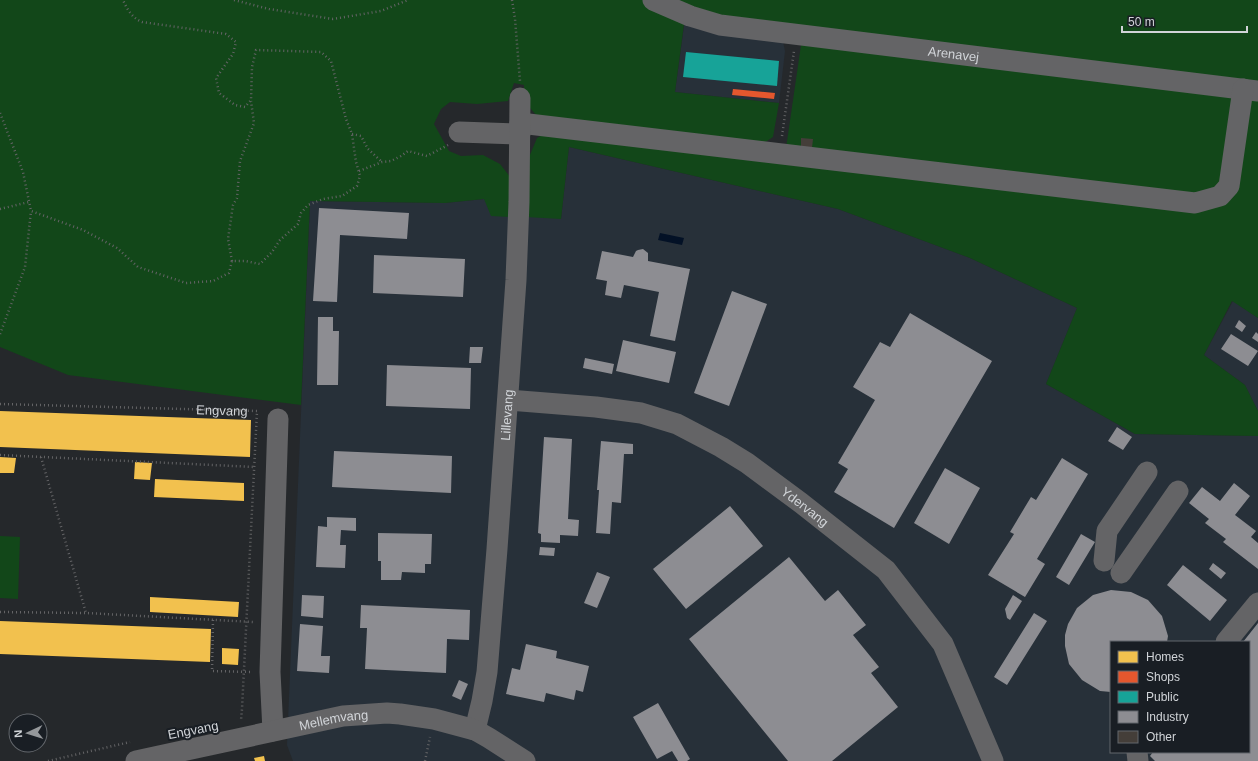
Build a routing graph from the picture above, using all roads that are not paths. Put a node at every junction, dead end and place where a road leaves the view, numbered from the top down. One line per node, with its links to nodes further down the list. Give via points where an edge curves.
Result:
1 (653, 0): 2 (street, Arenavej, via 690,16 720,25)
2 (1251, 90): 4 (street, via 1229,186 1220,196 1195,203 780,154)
3 (520, 98): 4 (street, Lillevang)
4 (520, 129): 5 (street); 6 (street, Lillevang, via 520,202)
5 (459, 132)
6 (508, 400): 14 (street, Lillevang, via 487,672); 18 (street, Ydervang, via 599,407 660,418 721,447 784,490 886,570 943,644)
7 (278, 419): 15 (street, via 270,672)
8 (1147, 472): 10 (street, via 1107,531)
9 (1178, 491): 11 (street)
10 (1104, 561)
11 (1121, 573)
12 (1258, 603): 13 (street)
13 (1227, 641)
14 (475, 730): 15 (street, Mellemvang, via 434,719 400,714 365,714 343,716); 17 (street, Mellemvang)
15 (273, 731): 16 (street, Mellemvang)
16 (135, 751)
17 (524, 761)
18 (993, 761)

